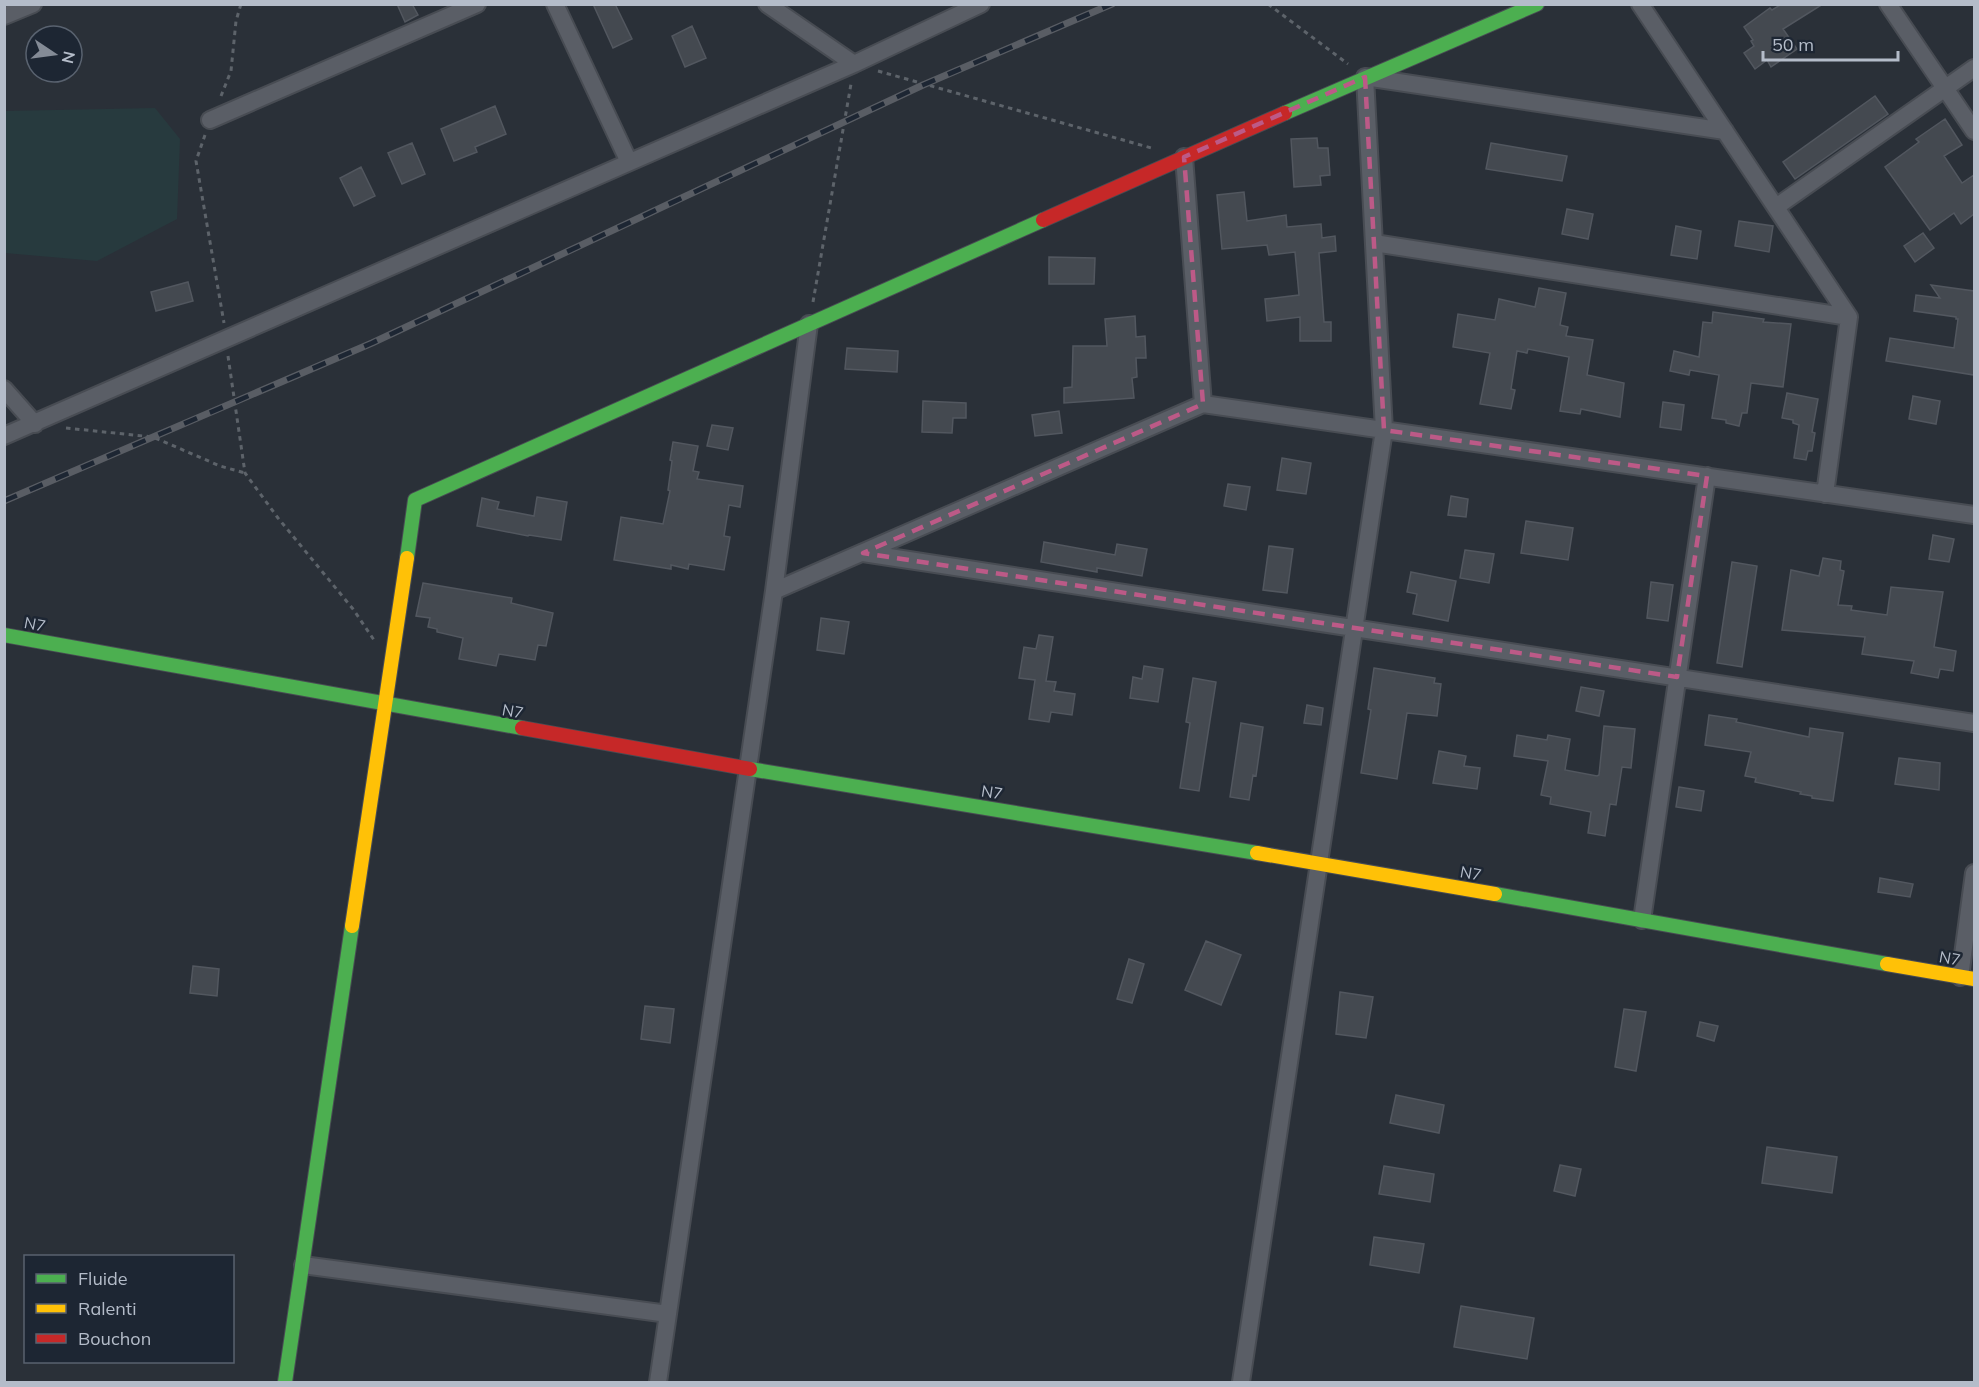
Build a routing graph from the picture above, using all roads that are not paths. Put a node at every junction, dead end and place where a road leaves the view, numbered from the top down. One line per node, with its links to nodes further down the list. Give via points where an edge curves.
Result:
1 (33, 4): 9 (street)
2 (477, 4): 14 (street)
3 (555, 4): 18 (street)
4 (767, 4): 10 (street)
5 (981, 4): 10 (street)
6 (1537, 4): 12 (street)
7 (1640, 4): 15 (street)
8 (1888, 4): 13 (street)
9 (4, 16)
10 (854, 64): 18 (street)
11 (1974, 68): 13 (street)
12 (1365, 77): 15 (street); 17 (street); 20 (street)
13 (1945, 88): 16 (street); 19 (street)
14 (210, 120)
15 (1725, 131): 19 (street)
16 (1974, 131)
17 (1184, 157): 22 (street); 24 (street)
18 (629, 162): 25 (street)
19 (1776, 207): 21 (street)
20 (1374, 243): 21 (street); 26 (street)
21 (1849, 317): 29 (street)
22 (809, 324): 32 (street); 36 (street, via 415,500)
23 (4, 389): 25 (street)
24 (1203, 404): 26 (street); 31 (street)
25 (35, 424): 27 (street)
26 (1384, 430): 28 (street); 33 (street)
27 (4, 436)
28 (1707, 477): 29 (street); 35 (street)
29 (1825, 494): 30 (street)
30 (1974, 515)
31 (863, 553): 32 (street); 33 (street)
32 (774, 591): 38 (street)
33 (1355, 628): 35 (street); 39 (street)
34 (4, 635): 36 (street, N7)
35 (1677, 677): 37 (street); 41 (street)
36 (384, 705): 38 (street, N7); 43 (street)
37 (1974, 723)
38 (748, 769): 39 (street, N7); 44 (street)
39 (1321, 863): 41 (street, N7); 47 (street)
40 (1974, 873): 42 (street)
41 (1642, 920): 42 (street, N7)
42 (1967, 978)
43 (303, 1264): 44 (street); 45 (street)
44 (668, 1314): 46 (street)
45 (285, 1383)
46 (658, 1383)
47 (1241, 1383)

